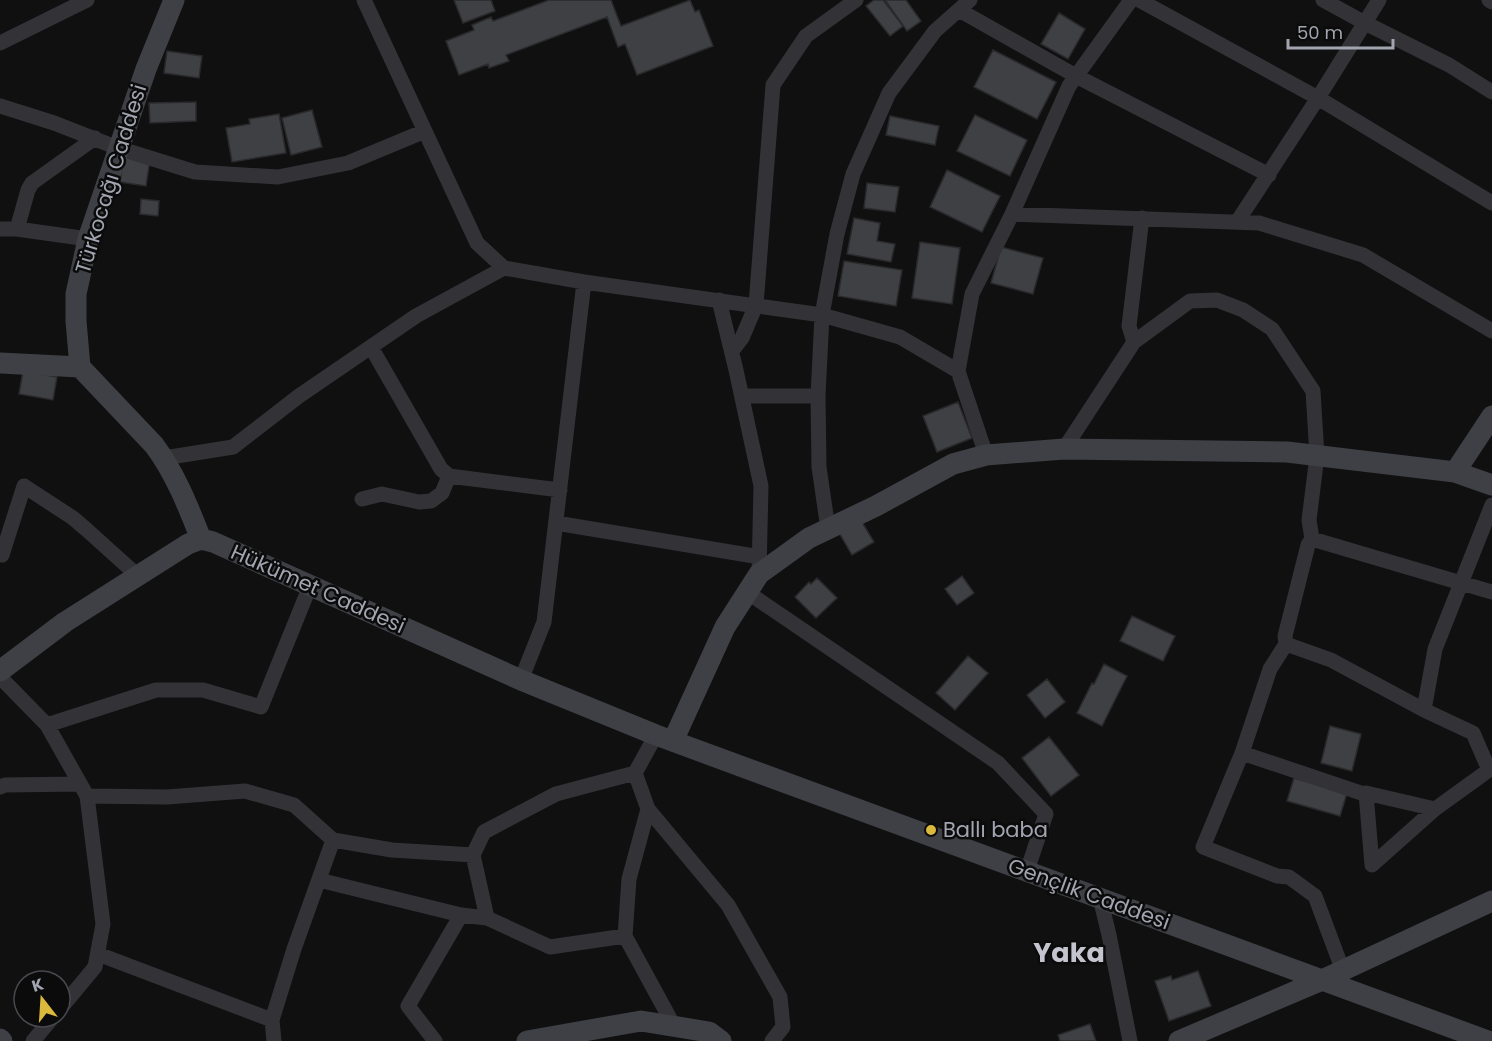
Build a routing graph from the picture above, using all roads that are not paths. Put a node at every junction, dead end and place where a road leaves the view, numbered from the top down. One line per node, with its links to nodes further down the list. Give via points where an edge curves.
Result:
1 (87, 0): 11 (street)
2 (174, 0): 18 (street, Türkocağı Caddesi)
3 (364, 0): 16 (street)
4 (856, 0): 30 (street, via 806,36 773,85)
5 (1131, 0): 12 (street)
6 (1139, 0): 14 (street)
7 (1323, 0): 10 (street)
8 (1379, 0): 10 (street)
9 (964, 5): 12 (street); 31 (street, via 935,31 889,93 854,174 837,234)
10 (1365, 22): 13 (street, via 1449,64); 14 (street)
11 (0, 43)
12 (1076, 76): 19 (street); 21 (street)
13 (1492, 92)
14 (1318, 98): 19 (street); 20 (street)
15 (0, 106): 17 (street)
16 (425, 131): 18 (street, via 348,163 278,177 195,172); 27 (street, via 477,243)
17 (95, 138): 18 (street); 25 (street, via 32,183)
18 (118, 148): 26 (street, Türkocağı Caddesi)
19 (1269, 175): 23 (street)
20 (1492, 203)
21 (1012, 214): 22 (street); 38 (street, via 972,294)
22 (1142, 218): 23 (street); 33 (street, via 1129,326)
23 (1237, 222): 32 (street, via 1259,223 1363,255)
24 (0, 229): 25 (street)
25 (17, 230): 26 (street)
26 (88, 239): 37 (street, Türkocağı Caddesi, via 76,294)
27 (504, 268): 28 (street); 34 (street, via 416,316)
28 (584, 282): 29 (street); 49 (street)
29 (719, 300): 30 (street); 35 (street)
30 (756, 305): 31 (street); 35 (street)
31 (822, 315): 38 (street, via 900,337); 40 (street)
32 (1492, 331)
33 (1134, 342): 42 (street); 44 (street, via 1190,301 1217,300 1243,310 1272,329 1313,391)
34 (371, 347): 45 (street, via 233,447); 47 (street, via 441,469)
35 (732, 351): 39 (street)
36 (0, 363): 37 (street)
37 (80, 368): 45 (street)
38 (958, 371): 43 (street)
39 (742, 396): 40 (street); 57 (street, via 761,486)
40 (818, 396): 53 (street, via 819,467)
41 (1492, 416): 46 (street)
42 (1064, 449): 43 (street); 44 (street, via 1287,452)
43 (986, 455): 53 (street, via 953,464)
44 (1317, 456): 46 (street); 54 (street, via 1310,520)
45 (164, 458): 55 (street)
46 (1455, 472): 48 (street)
47 (449, 476): 49 (street); 50 (street, via 442,493 431,501 382,494)
48 (1492, 485)
49 (560, 490): 52 (street)
50 (362, 500)
51 (1492, 505): 59 (street)
52 (556, 522): 57 (street); 66 (street, via 544,622)
53 (828, 529): 57 (street)
54 (1312, 538): 59 (street); 63 (street)
55 (201, 539): 58 (street); 60 (street, Hükümet Caddesi)
56 (2, 555): 58 (street, via 24,486 80,524)
57 (760, 566): 61 (street)
58 (138, 576): 64 (street, via 65,622)
59 (1461, 583): 62 (street); 67 (street, via 1435,650)
60 (310, 585): 66 (street, Hükümet Caddesi); 68 (street, via 261,707 203,690 156,690)
61 (747, 592): 69 (street); 79 (street, via 998,763 1046,814)
62 (1492, 592)
63 (1286, 644): 67 (street, via 1331,660); 70 (street, via 1270,669)
64 (0, 671)
65 (0, 676): 68 (street)
66 (520, 680): 69 (street, Hükümet Caddesi)
67 (1424, 710): 75 (street, via 1473,734 1489,770)
68 (47, 725): 73 (street)
69 (665, 738): 71 (street); 79 (street, Gençlik Caddesi)
70 (1242, 753): 74 (street); 87 (street, via 1203,847 1277,876 1290,877 1315,896)
71 (636, 773): 76 (street); 78 (street, via 556,794 484,832)
72 (0, 787): 73 (street)
73 (83, 790): 77 (street, via 167,797 245,791 294,805); 86 (street, via 103,924)
74 (1366, 793): 75 (street); 75 (street, via 1372,865)
75 (1436, 808)
76 (648, 809): 85 (street, via 629,879); 98 (street, via 728,904 780,997 783,1027)
77 (333, 840): 78 (street, via 392,850); 80 (street)
78 (473, 855): 84 (street)
79 (1027, 871): 81 (street, Gençlik Caddesi)
80 (319, 880): 83 (street); 90 (street)
81 (1100, 898): 88 (street, Gençlik Caddesi); 99 (street)
82 (1492, 901): 87 (street)
83 (461, 915): 84 (street); 95 (street, via 408,1006)
84 (487, 918): 85 (street, via 550,947)
85 (625, 936): 91 (street)
86 (98, 954): 89 (street, via 95,967); 90 (street)
87 (1343, 971): 88 (street)
88 (1323, 980): 100 (street); 101 (street, Gençlik Caddesi)
89 (72, 995)
90 (272, 1020): 94 (street)
91 (674, 1026): 96 (street, via 641,1021); 97 (street, via 709,1032)
92 (43, 1029): 93 (street)
93 (33, 1041)
94 (274, 1041)
95 (435, 1041)
96 (527, 1041)
97 (721, 1041)
98 (772, 1041)
99 (1130, 1041)
100 (1179, 1041)
101 (1488, 1041)

